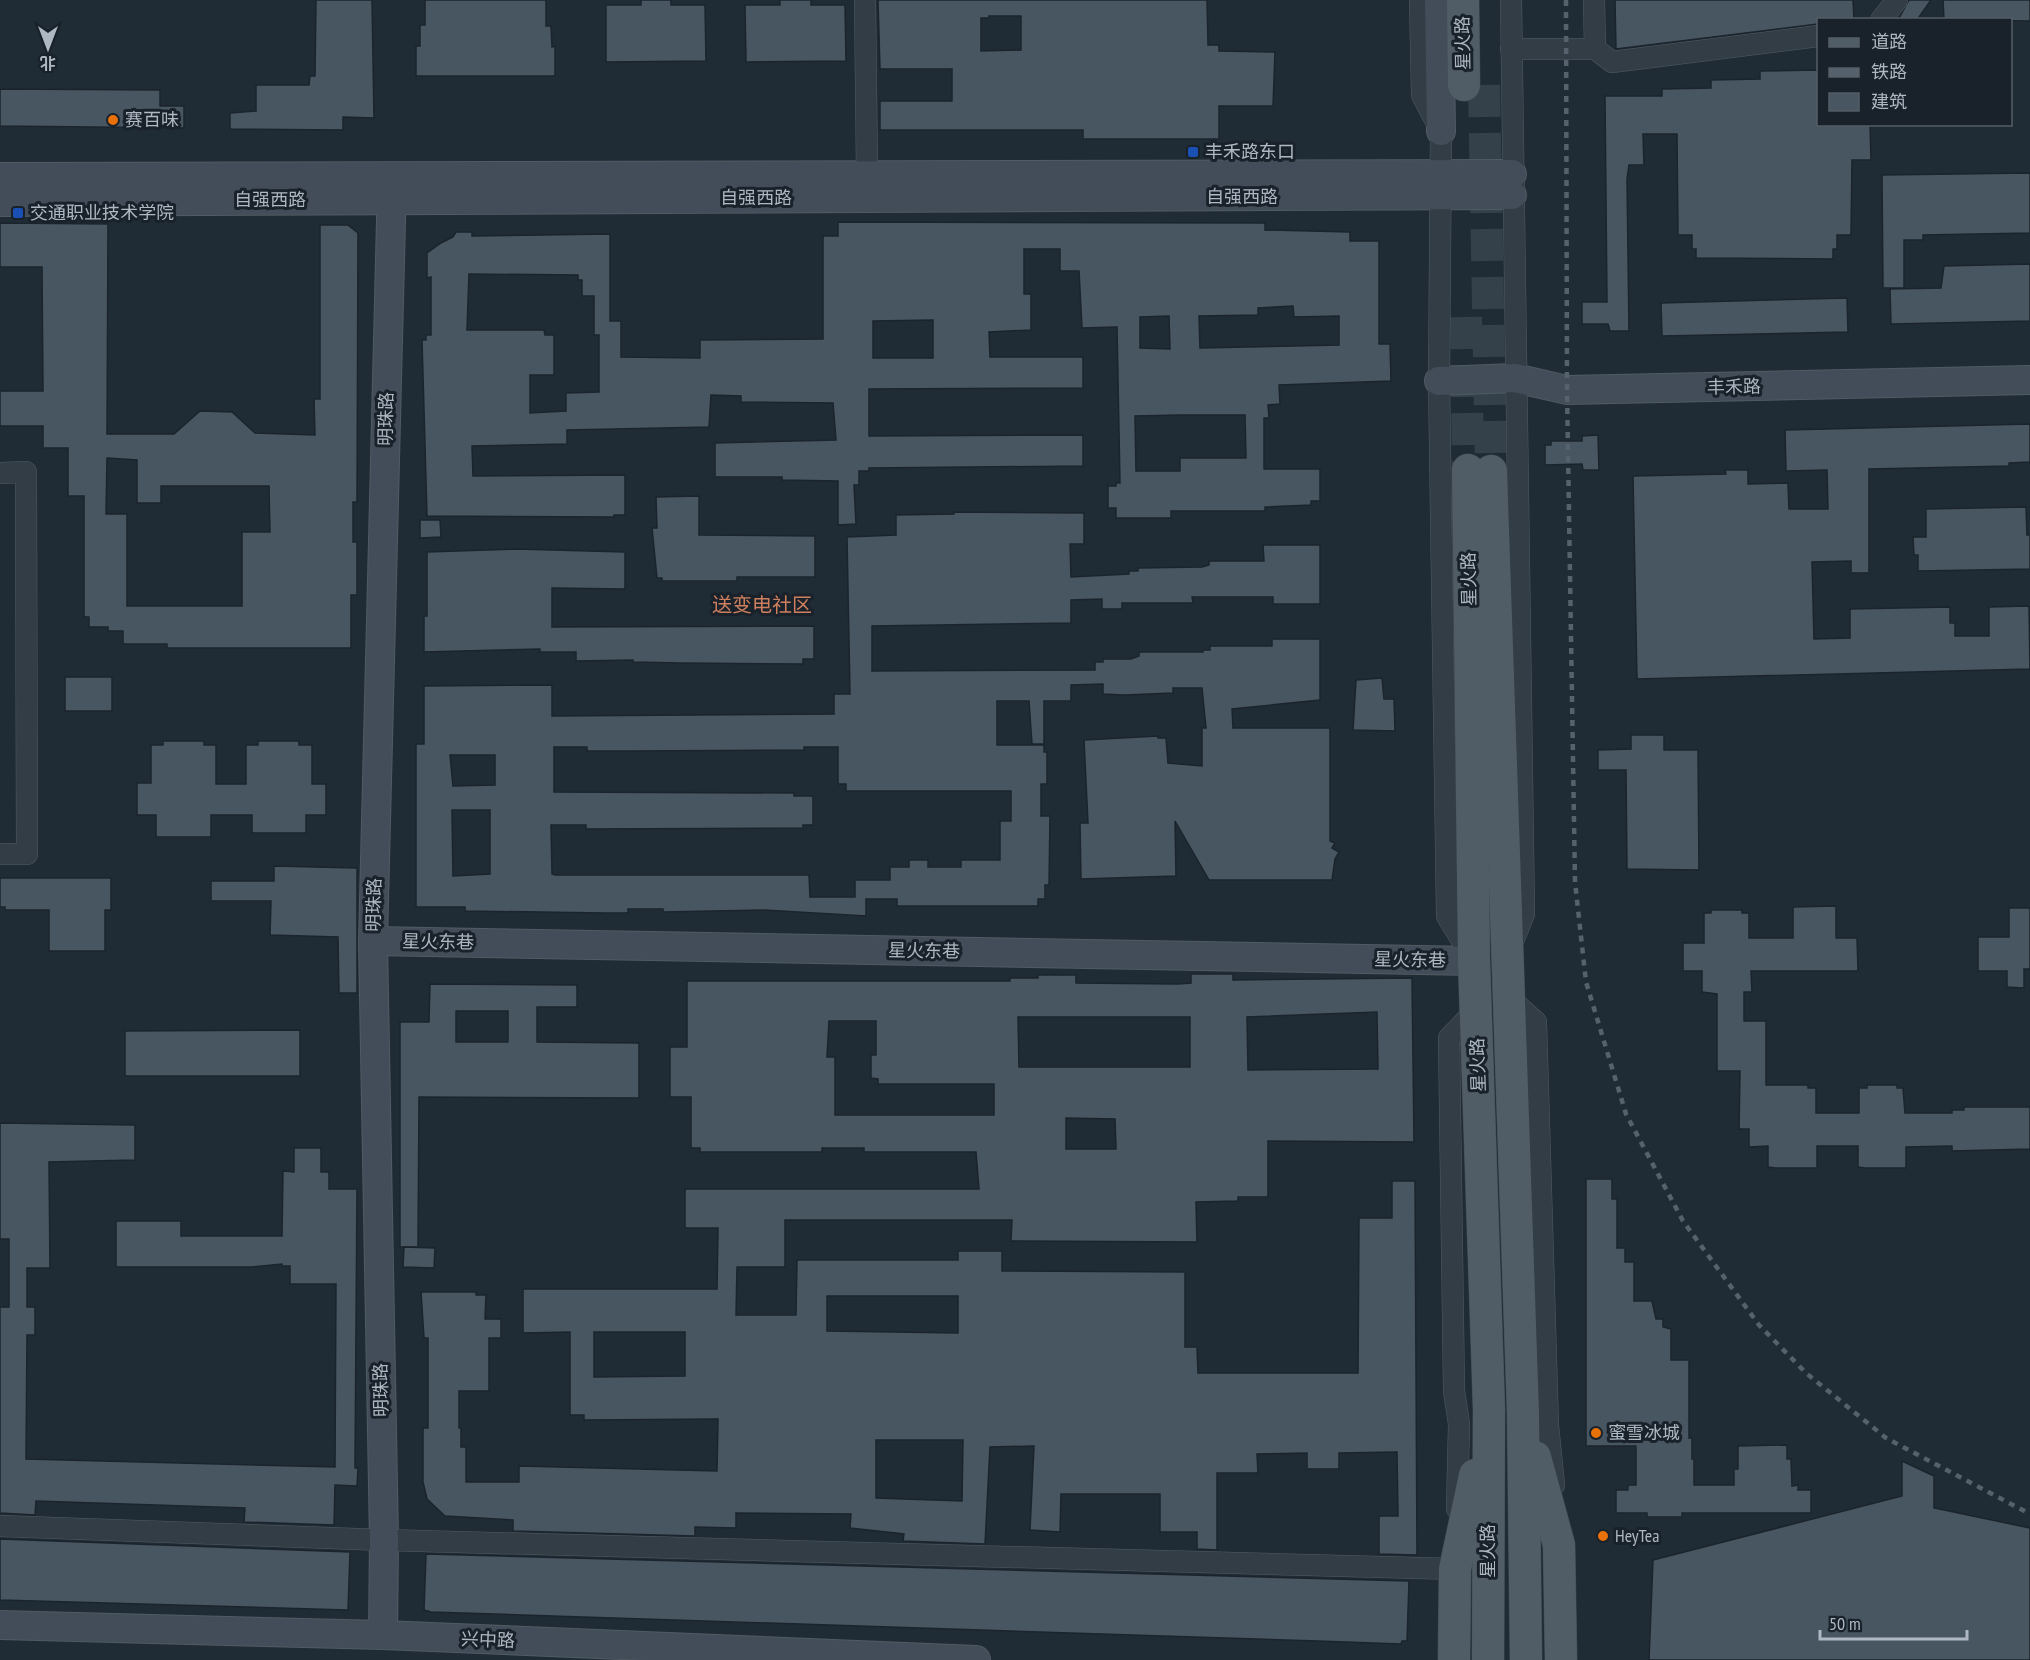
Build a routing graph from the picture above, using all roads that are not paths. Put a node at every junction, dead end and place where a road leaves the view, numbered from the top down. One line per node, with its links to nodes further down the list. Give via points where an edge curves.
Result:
1 (865, 0): 14 (street)
2 (1420, 0): 13 (street, via 1422,95)
3 (1439, 0): 13 (street)
4 (1463, 0): 5 (main road, 星火路, via 1474,85)
5 (1484, 0)
6 (1511, 0): 11 (street)
7 (1594, 0): 12 (street)
8 (1897, 0): 9 (street)
9 (1883, 18)
10 (1817, 36): 12 (street, via 1612,62)
11 (1511, 49): 12 (street); 16 (street)
12 (1595, 49)
13 (1441, 131): 17 (street)
14 (867, 174): 17 (street, 自强西路); 18 (street, 自强西路)
15 (0, 177): 18 (street, 自强西路)
16 (1512, 184): 17 (street, 自强西路); 20 (street)
17 (1441, 185): 18 (street, 自强西路); 22 (street)
18 (392, 186): 19 (street, 自强西路); 25 (street, 明珠路)
19 (0, 202)
20 (1515, 378): 21 (street, 丰禾路, via 1567,390); 22 (street, 丰禾路); 26 (street, via 1524,914)
21 (2030, 380)
22 (1439, 381): 27 (street, via 1447,916)
23 (0, 473): 24 (street, via 26,472 27,854)
24 (0, 854)
25 (373, 941): 27 (street, 星火东巷); 33 (street, 明珠路)
26 (1507, 958): 27 (main road, 星火路, via 1479,471); 28 (main road, 星火路)
27 (1474, 961): 29 (main road, 星火路)
28 (1508, 996): 31 (main road, 星火路); 34 (street, via 1536,1022 1548,1425)
29 (1476, 1010): 30 (main road, 星火路); 35 (street, via 1449,1038 1454,1391 1459,1424)
30 (1489, 1409): 35 (main road); 40 (main road, 星火路)
31 (1523, 1413): 34 (main road); 41 (main road, 星火路)
32 (0, 1526): 33 (street)
33 (384, 1540): 35 (street); 37 (street, 明珠路)
34 (1559, 1545): 42 (main road)
35 (1455, 1569): 39 (main road)
36 (0, 1625): 37 (street, 兴中路)
37 (383, 1635): 38 (street, 兴中路)
38 (976, 1660)
39 (1454, 1660)
40 (1488, 1660)
41 (1526, 1660)
42 (1561, 1660)

